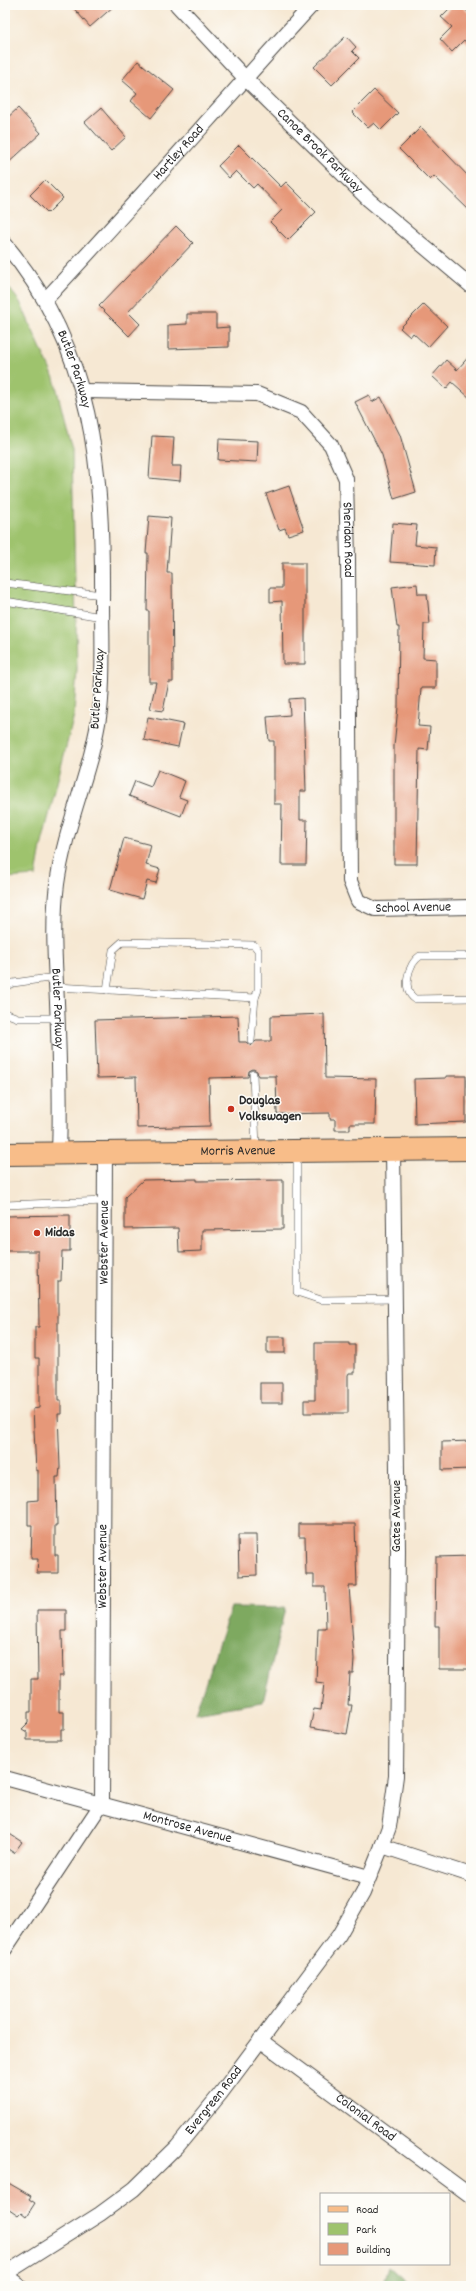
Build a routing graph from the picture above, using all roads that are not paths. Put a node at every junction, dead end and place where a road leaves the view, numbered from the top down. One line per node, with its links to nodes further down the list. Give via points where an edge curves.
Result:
1 (177, 5): 3 (street, Canoe Brook Parkway)
2 (312, 5): 3 (street, Hartley Road)
3 (245, 78): 5 (street, Canoe Brook Parkway, via 369,200); 6 (street, Hartley Road, via 136,202)
4 (5, 244): 6 (street, Butler Parkway, via 24,267)
5 (471, 286)
6 (45, 300): 7 (street, Butler Parkway, via 66,343)
7 (83, 391): 9 (street, Butler Parkway, via 97,462 101,511); 12 (street, Sheridan Road, via 257,394 300,412 331,445 346,479 350,881)
8 (5, 583): 9 (lane)
9 (102, 595): 11 (street, Butler Parkway)
10 (5, 601): 11 (lane)
11 (102, 617): 15 (street, Butler Parkway, via 100,709 91,759 64,847 57,885)
12 (358, 901): 13 (street, School Avenue, via 375,909)
13 (471, 907)
14 (471, 956): 19 (lane, via 420,956 410,966 407,975 410,994 415,999)
15 (56, 982): 16 (lane, via 13,982); 17 (lane); 21 (street, Butler Parkway)
16 (5, 987)
17 (107, 990): 18 (lane); 18 (lane, via 113,950 122,942 254,945 258,950 258,990)
18 (255, 998): 22 (lane)
19 (471, 998)
20 (5, 1014): 21 (lane, via 18,1018)
21 (58, 1018): 26 (street, Butler Parkway)
22 (252, 1041)
23 (253, 1074): 27 (lane)
24 (471, 1149): 25 (main road, Morris Avenue)
25 (394, 1150): 28 (main road, Morris Avenue); 33 (street, Gates Avenue)
26 (59, 1152): 29 (main road, Morris Avenue); 30 (main road, Morris Avenue)
27 (256, 1152): 28 (main road, Morris Avenue); 30 (main road, Morris Avenue)
28 (297, 1152): 33 (lane, via 297,1292 321,1300)
29 (5, 1154)
30 (105, 1154): 31 (street, Webster Avenue)
31 (105, 1201): 32 (lane); 35 (street, Webster Avenue)
32 (5, 1205)
33 (396, 1299): 36 (street, Gates Avenue, via 396,1776 389,1827)
34 (5, 1778): 35 (street, Montrose Avenue)
35 (102, 1804): 38 (street, Montrose Avenue); 39 (street)
36 (382, 1846): 37 (street); 38 (street, Gates Avenue)
37 (471, 1875)
38 (370, 1877): 40 (street, Evergreen Road, via 339,1936)
39 (5, 1949)
40 (260, 2040): 41 (street, Colonial Road); 42 (street, Evergreen Road, via 177,2147 154,2171 100,2214)
41 (471, 2196)
42 (5, 2274): 43 (street)
43 (20, 2286)

